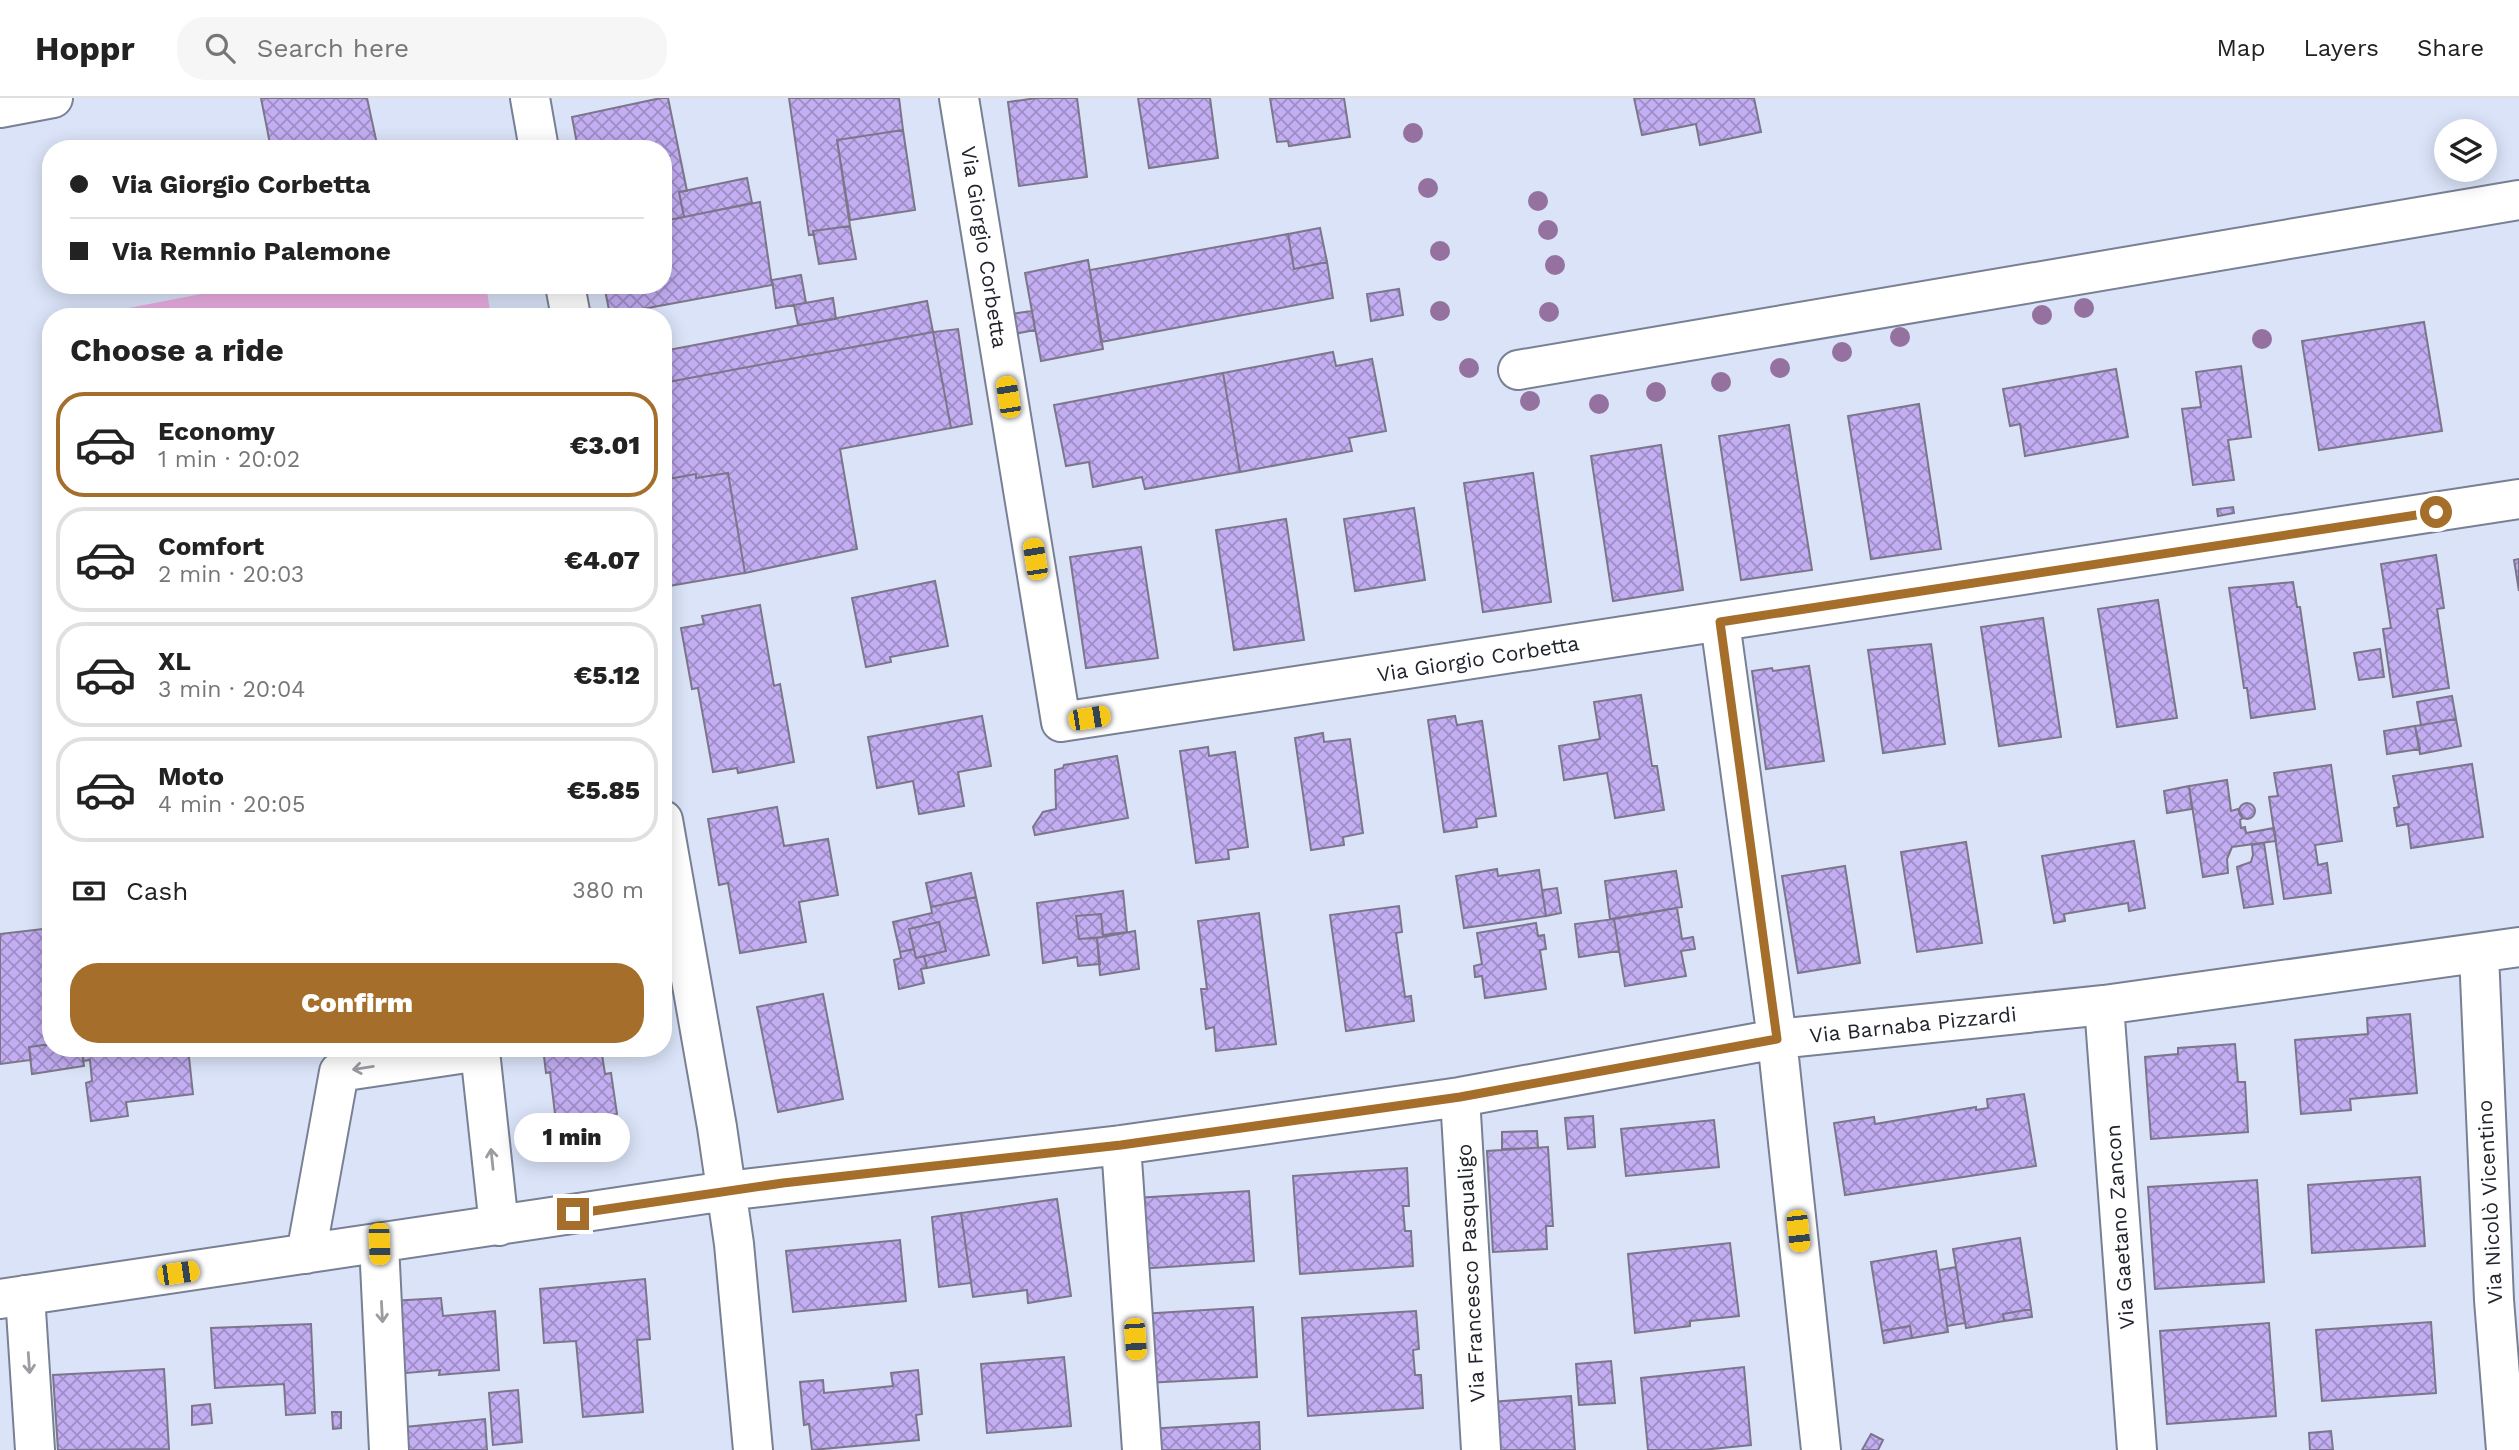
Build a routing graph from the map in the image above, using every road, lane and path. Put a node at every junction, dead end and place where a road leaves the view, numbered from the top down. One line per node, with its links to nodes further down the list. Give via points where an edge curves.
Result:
1 (53, 98): 4 (street)
2 (530, 98): 5 (street)
3 (959, 98): 9 (street, Via Giorgio Corbetta, via 1061,722)
4 (0, 108)
5 (537, 140)
6 (2519, 200): 7 (street)
7 (1518, 370)
8 (2519, 499): 9 (street, Via Giorgio Corbetta)
9 (1720, 622): 14 (street)
10 (672, 871): 19 (street)
11 (2519, 947): 12 (street, Via Barnaba Pizzardi)
12 (2479, 954): 13 (street, Via Barnaba Pizzardi); 31 (street, Via Nicolò Vicentino, via 2494,1300)
13 (2104, 1005): 14 (street, Via Barnaba Pizzardi); 30 (street, Via Gaetano Zancon)
14 (1777, 1039): 17 (street, Via Barnaba Pizzardi); 29 (street)
15 (440, 1057): 22 (street, one-way to 22, via 339,1072)
16 (481, 1057): 20 (street, one-way to 16)
17 (1460, 1097): 18 (street, Via Barnaba Pizzardi); 28 (street, Via Francesco Pasqualigo)
18 (1121, 1145): 19 (street, Via Barnaba Pizzardi); 27 (street)
19 (726, 1191): 20 (street, Via Barnaba Pizzardi); 26 (street)
20 (499, 1226): 21 (street, Via Barnaba Pizzardi)
21 (379, 1244): 22 (street, Via Barnaba Pizzardi); 25 (street, one-way to 25)
22 (306, 1254): 23 (street, Via Barnaba Pizzardi)
23 (12, 1297): 24 (street, one-way to 24)
24 (35, 1450)
25 (389, 1450)
26 (753, 1450)
27 (1142, 1450)
28 (1481, 1450)
29 (1821, 1450)
30 (2137, 1450)
31 (2506, 1450)

